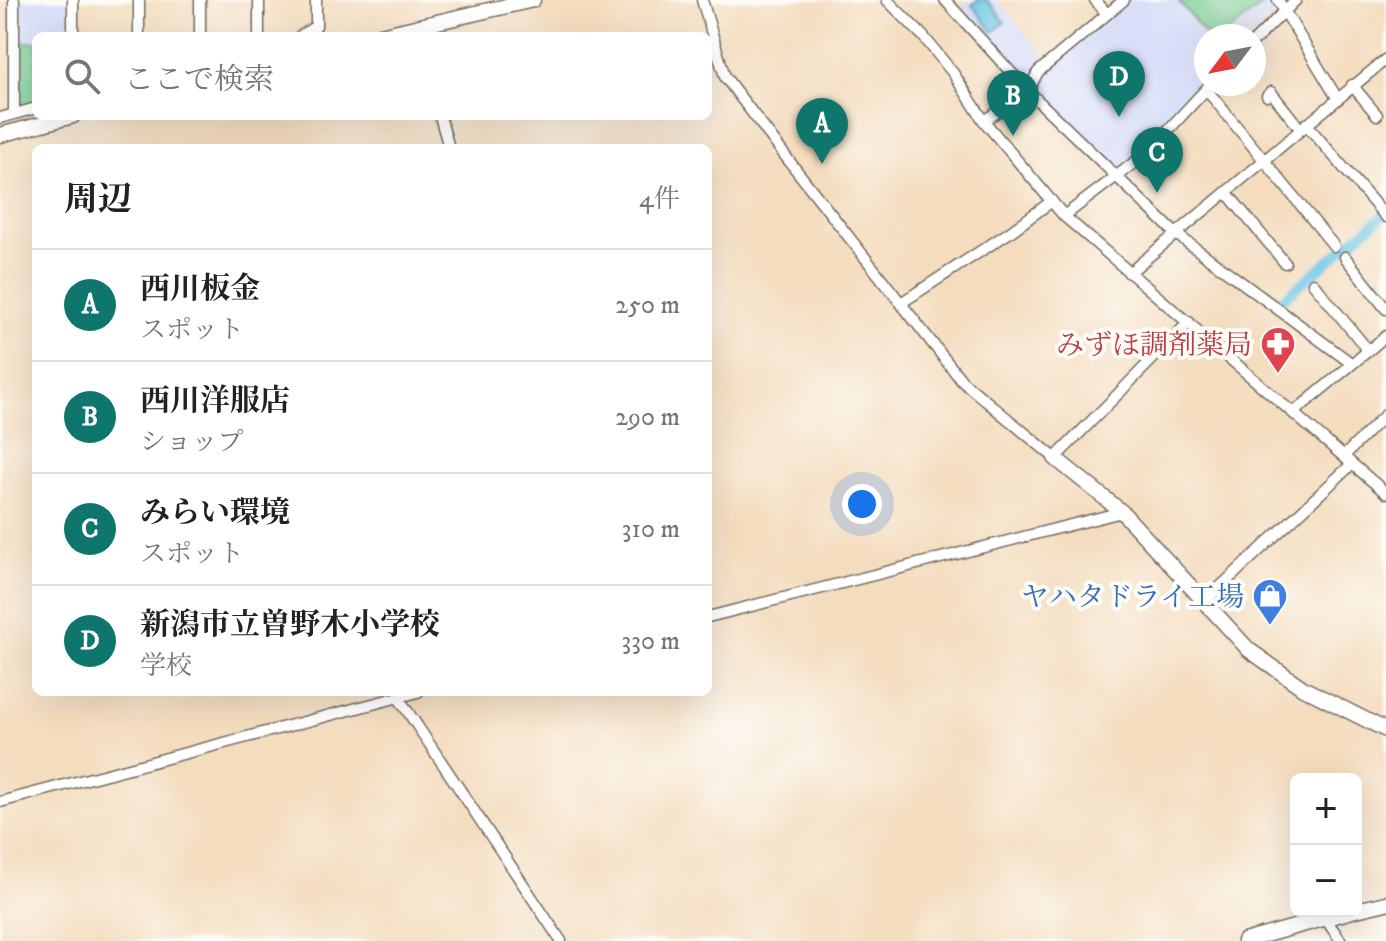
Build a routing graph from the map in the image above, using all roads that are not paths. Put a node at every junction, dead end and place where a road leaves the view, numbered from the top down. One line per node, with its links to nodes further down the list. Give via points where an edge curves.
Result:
1 (14, 0): 34 (street)
2 (73, 0): 19 (street)
3 (139, 0): 20 (street)
4 (200, 0): 21 (street)
5 (259, 0): 22 (street)
6 (316, 0): 23 (street, via 316,26)
7 (533, 0): 14 (street)
8 (702, 0): 24 (street)
9 (887, 0): 39 (street, via 953,73)
10 (945, 0): 28 (street)
11 (1095, 0): 16 (street)
12 (1124, 0): 16 (street)
13 (1296, 0): 15 (street)
14 (499, 3): 18 (street)
15 (1282, 4): 17 (street); 32 (street)
16 (1107, 14): 28 (street, via 1038,72)
17 (1266, 25)
18 (418, 31)
19 (73, 32)
20 (139, 32)
21 (200, 32)
22 (259, 32)
23 (306, 32)
24 (712, 32)
25 (712, 33): 55 (street, via 725,77)
26 (1386, 59): 27 (street)
27 (1352, 85): 32 (street); 35 (street)
28 (1028, 91): 39 (street); 44 (street)
29 (1200, 96): 44 (street)
30 (1216, 96): 43 (street)
31 (1267, 96): 40 (street, via 1271,92)
32 (1337, 98): 40 (street)
33 (32, 109): 34 (street)
34 (14, 114): 36 (street)
35 (1377, 115)
36 (0, 118)
37 (58, 120): 41 (street)
38 (441, 120): 42 (street)
39 (984, 121): 46 (street)
40 (1304, 127): 43 (street); 47 (street)
41 (0, 135)
42 (448, 144)
43 (1263, 161): 45 (street); 50 (street)
44 (1119, 176): 48 (street); 49 (street)
45 (1227, 193): 49 (street); 52 (street)
46 (1052, 201): 48 (street); 55 (street)
47 (1384, 212)
48 (1064, 216): 53 (street)
49 (1176, 234): 53 (street); 60 (street)
50 (1334, 246)
51 (1345, 257): 56 (street)
52 (1285, 263)
53 (1129, 273): 57 (street)
54 (1313, 283): 59 (street)
55 (901, 303): 63 (street, via 962,381)
56 (1386, 309)
57 (1189, 322): 61 (street); 63 (street)
58 (1386, 336): 59 (street)
59 (1367, 349): 60 (street)
60 (1351, 363): 61 (street)
61 (1293, 413): 64 (street)
62 (1386, 414): 64 (street)
63 (1055, 458): 66 (street)
64 (1348, 460): 65 (street); 67 (street)
65 (1386, 493)
66 (1122, 512): 67 (street); 68 (street)
67 (1204, 602): 71 (street, via 1267,665)
68 (712, 616)
69 (402, 696): 70 (street)
70 (398, 697): 72 (street); 77 (street)
71 (1386, 730)
72 (0, 802)
73 (1386, 903): 74 (street)
74 (1362, 908)
75 (1329, 917): 76 (street)
76 (1325, 918): 78 (street); 79 (street)
77 (561, 941)
78 (1244, 941)
79 (1341, 941)

